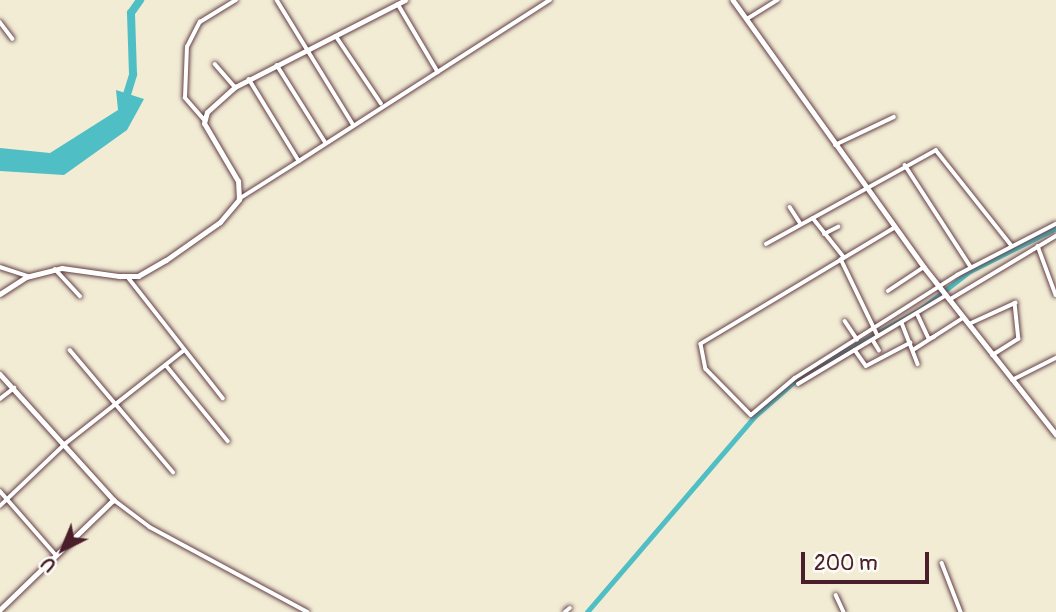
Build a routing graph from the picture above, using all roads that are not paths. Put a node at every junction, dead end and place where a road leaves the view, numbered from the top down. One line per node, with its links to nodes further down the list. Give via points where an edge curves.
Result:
1 (236, 0): 21 (street, via 207,16 187,47 185,98)
2 (277, 0): 13 (street)
3 (405, 0): 8 (main road)
4 (550, 0): 16 (street)
5 (733, 0): 9 (street)
6 (776, 0): 7 (street)
7 (768, 2): 9 (street)
8 (398, 4): 11 (main road); 16 (street)
9 (747, 19): 24 (street)
10 (0, 22): 12 (street)
11 (336, 36): 13 (main road); 19 (street)
12 (13, 39)
13 (306, 50): 15 (main road); 22 (street)
14 (215, 64): 18 (street)
15 (276, 65): 17 (main road); 23 (street)
16 (438, 72): 19 (street)
17 (249, 79): 18 (main road); 25 (street)
18 (235, 87): 21 (main road)
19 (381, 103): 22 (street)
20 (894, 117): 24 (street)
21 (204, 120): 28 (main road, via 238,181)
22 (353, 124): 23 (street)
23 (326, 143): 25 (street)
24 (835, 145): 27 (street)
25 (299, 161): 28 (street)
26 (905, 165): 27 (street); 38 (street, via 940,151); 43 (street)
27 (865, 187): 30 (street); 34 (street)
28 (239, 199): 47 (main road, via 220,222)
29 (790, 207): 31 (street)
30 (813, 218): 31 (street); 35 (street)
31 (801, 224): 37 (street)
32 (1056, 224): 38 (street)
33 (838, 227): 35 (street)
34 (895, 228): 40 (street); 42 (street)
35 (824, 234): 40 (street)
36 (1056, 236): 39 (street)
37 (766, 244)
38 (1012, 246): 43 (street)
39 (1038, 246): 51 (street); 53 (street)
40 (843, 258): 59 (street); 62 (street, via 711,336 699,355 751,415 795,378)
41 (0, 267): 45 (street)
42 (924, 267): 48 (street); 49 (street)
43 (971, 267): 48 (street)
44 (55, 269): 45 (street); 46 (street); 52 (street)
45 (29, 276): 50 (street)
46 (119, 276): 47 (main road)
47 (128, 277): 70 (street)
48 (940, 288): 53 (street); 59 (street)
49 (888, 291)
50 (0, 294)
51 (1056, 295)
52 (80, 296)
53 (946, 297): 54 (street); 55 (street)
54 (918, 315): 57 (street); 60 (street, via 929,339)
55 (963, 318): 58 (street); 60 (street)
56 (845, 321): 62 (street)
57 (902, 323): 61 (street); 63 (street)
58 (968, 325): 71 (street); 71 (street, via 1013,302 1019,339)
59 (874, 329): 61 (street); 62 (street)
60 (937, 336): 64 (street)
61 (876, 338): 66 (street); 67 (street)
62 (857, 339)
63 (910, 343): 66 (street, via 866,366); 68 (street)
64 (931, 344): 68 (street); 69 (street)
65 (69, 350): 81 (street)
66 (855, 350): 77 (street)
67 (879, 350)
68 (913, 350): 73 (street)
69 (935, 350)
70 (183, 351): 74 (street); 79 (street)
71 (993, 355): 76 (street)
72 (1056, 358): 76 (street)
73 (918, 364)
74 (166, 365): 81 (street); 83 (street)
75 (0, 374): 78 (street)
76 (1012, 380): 82 (street)
77 (797, 384)
78 (14, 388): 80 (street); 84 (street)
79 (223, 398)
80 (0, 400)
81 (116, 407): 84 (street); 85 (street)
82 (1056, 434)
83 (228, 441)
84 (65, 444): 87 (street); 88 (street)
85 (173, 472)
86 (0, 491): 87 (street)
87 (7, 500): 89 (street); 90 (street)
88 (114, 500): 90 (street); 95 (street, via 150,527)
89 (0, 506)
90 (56, 555): 94 (street)
91 (942, 563): 98 (street)
92 (836, 595): 97 (street)
93 (570, 608): 96 (street)
94 (0, 610)
95 (308, 612)
96 (565, 612)
97 (845, 612)
98 (961, 612)

